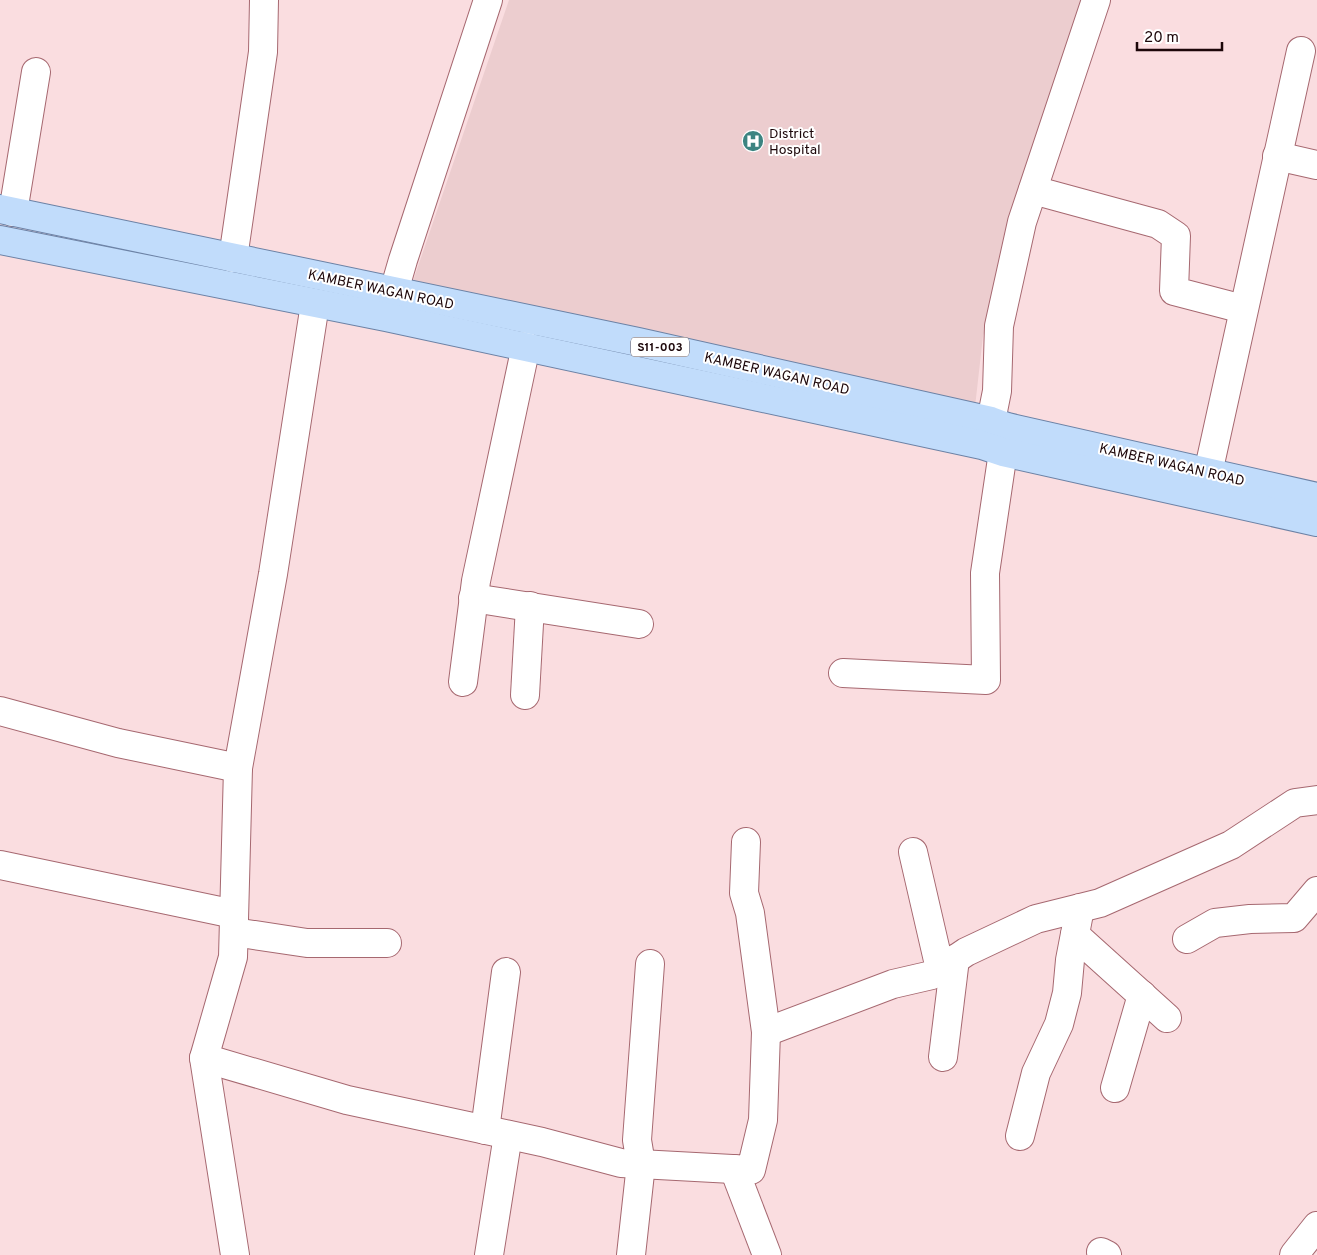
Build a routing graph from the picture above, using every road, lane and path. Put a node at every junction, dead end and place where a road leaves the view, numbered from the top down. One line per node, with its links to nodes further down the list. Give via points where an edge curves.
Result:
1 (264, 0): 11 (street, via 263,52)
2 (488, 0): 12 (street)
3 (1096, 0): 8 (street)
4 (1301, 51): 6 (street)
5 (36, 72): 9 (street)
6 (1278, 156): 7 (street); 14 (street)
7 (1317, 165)
8 (1033, 190): 14 (street, via 1158,224 1176,236 1174,291); 16 (street, via 1022,222 999,326 997,391)
9 (7, 211): 11 (main road, KAMBER WAGAN ROAD / S11-003)
10 (0, 240): 13 (main road, KAMBER WAGAN ROAD / S11-003)
11 (233, 258): 12 (main road, KAMBER WAGAN ROAD / S11-003)
12 (394, 291): 16 (main road, KAMBER WAGAN ROAD / S11-003)
13 (315, 304): 15 (main road, KAMBER WAGAN ROAD / S11-003); 28 (street, via 273,574)
14 (1243, 309): 18 (street)
15 (526, 346): 17 (main road, KAMBER WAGAN ROAD / S11-003); 21 (street)
16 (992, 421): 18 (main road, KAMBER WAGAN ROAD / S11-003)
17 (1003, 452): 20 (main road, KAMBER WAGAN ROAD / S11-003); 24 (street, via 985,573 986,680)
18 (1208, 473): 19 (main road, KAMBER WAGAN ROAD / S11-003)
19 (1317, 497)
20 (1317, 522)
21 (473, 598): 22 (street); 25 (street)
22 (530, 606): 23 (street); 26 (street)
23 (639, 624)
24 (843, 673)
25 (463, 682)
26 (525, 695)
27 (0, 711): 28 (street, via 118,743)
28 (238, 768): 35 (street)
29 (1317, 800): 34 (street, via 1295,803 1232,845 1100,903)
30 (746, 842): 44 (street, via 744,894 750,912)
31 (913, 852): 40 (street)
32 (0, 865): 35 (street)
33 (1317, 891): 37 (street, via 1294,918 1215,923)
34 (1080, 908): 36 (street); 40 (street, via 1036,918)
35 (234, 923): 38 (street, via 307,943); 46 (street, via 233,957)
36 (1075, 935): 42 (street); 49 (street, via 1067,993 1058,1024 1036,1073)
37 (1187, 939)
38 (387, 943)
39 (650, 964): 50 (street, via 636,1140)
40 (948, 964): 44 (street, via 932,975 893,984); 45 (street)
41 (506, 972): 48 (street)
42 (1142, 995): 43 (street); 47 (street)
43 (1167, 1018)
44 (766, 1032): 51 (street, via 761,1129 751,1170)
45 (943, 1057)
46 (204, 1058): 48 (street, via 347,1100); 53 (street)
47 (1115, 1088)
48 (497, 1132): 50 (street, via 621,1163); 54 (street)
49 (1020, 1136)
50 (641, 1164): 51 (street); 55 (street)
51 (734, 1169): 56 (street)
52 (1317, 1226): 57 (street)
53 (235, 1255)
54 (489, 1255)
55 (631, 1255)
56 (768, 1255)
57 (1294, 1255)

